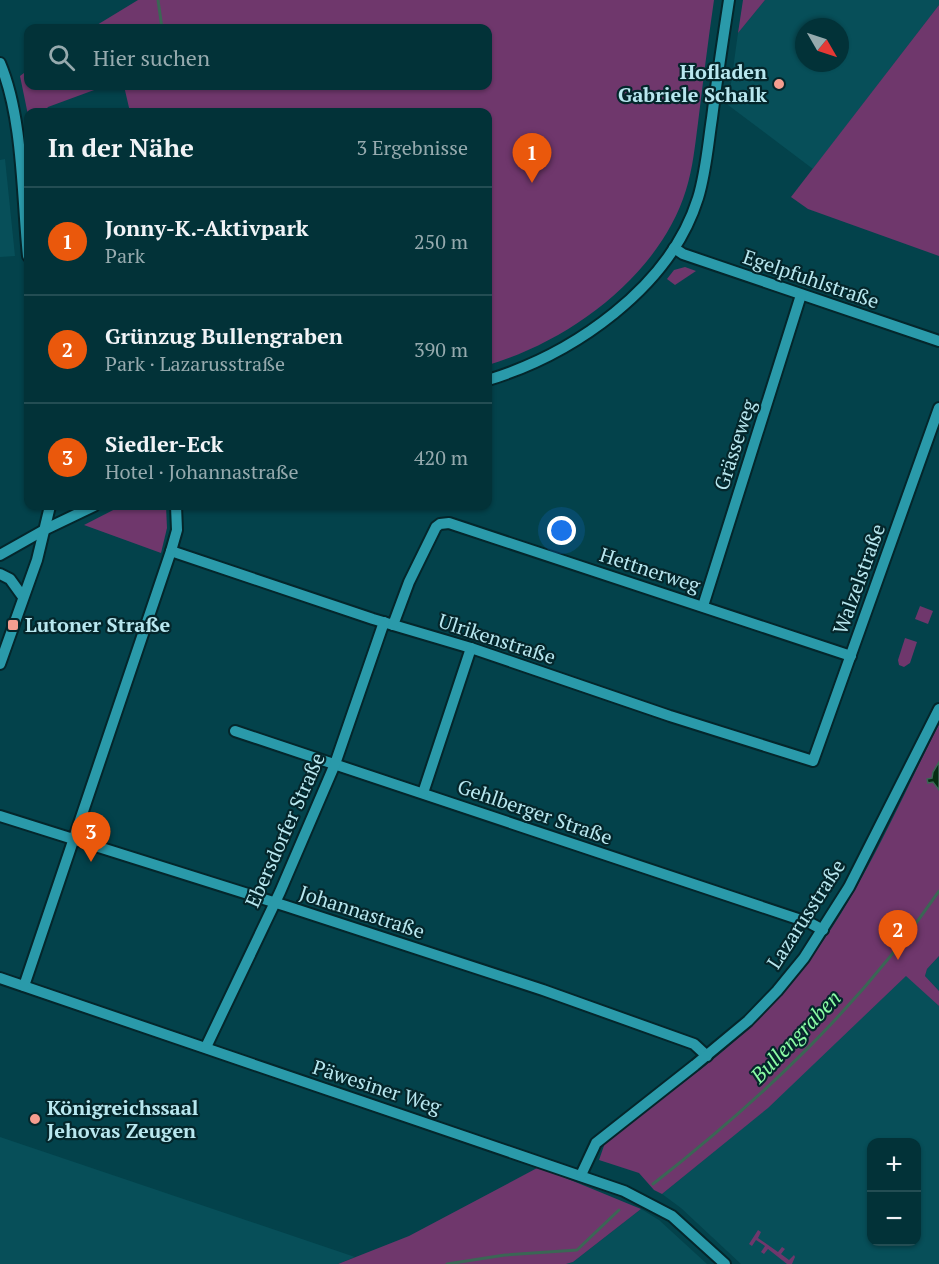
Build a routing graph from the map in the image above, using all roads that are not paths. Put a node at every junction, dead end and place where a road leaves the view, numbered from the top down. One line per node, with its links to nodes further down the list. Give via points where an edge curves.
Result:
1 (729, 0): 4 (street, via 703,179)
2 (0, 63): 3 (street, via 15,119)
3 (24, 214)
4 (674, 248): 5 (street, Egelpfuhlstraße); 7 (street, via 639,290 598,326 558,352)
5 (801, 295): 6 (street, Egelpfuhlstraße); 17 (street, Grässeweg)
6 (939, 341)
7 (492, 379)
8 (939, 408): 20 (street, Walzelstraße)
9 (49, 510): 12 (street)
10 (86, 510): 12 (street)
11 (176, 510): 13 (street, via 177,530)
12 (46, 529): 14 (street); 16 (street)
13 (171, 551): 18 (street, Ulrikenstraße); 28 (street)
14 (0, 555)
15 (0, 574): 16 (street, via 10,579)
16 (23, 597): 21 (street)
17 (703, 606): 18 (street, Hettnerweg, via 449,523 436,528); 20 (street, Hettnerweg)
18 (388, 624): 19 (street, Ulrikenstraße); 25 (street, Ebersdorfer Straße)
19 (471, 648): 24 (street, Ulrikenstraße); 26 (street)
20 (851, 656): 24 (street, Walzelstraße)
21 (0, 664)
22 (939, 709): 30 (street, Lazarusstraße, via 849,887)
23 (235, 731): 25 (street, Gehlberger Straße)
24 (813, 761)
25 (335, 764): 26 (street, Gehlberger Straße); 29 (street, Ebersdorfer Straße)
26 (423, 793): 30 (street, Gehlberger Straße)
27 (0, 816): 28 (street, Johannastraße)
28 (73, 840): 29 (street, Johannastraße); 32 (street)
29 (274, 903): 33 (street, Ebersdorfer Straße); 34 (street, Johannastraße, via 543,990 694,1044)
30 (823, 930): 34 (street, Lazarusstraße, via 777,991)
31 (0, 978): 32 (street, Päwesiner Weg)
32 (24, 986): 33 (street, Päwesiner Weg)
33 (206, 1047): 35 (street, Päwesiner Weg)
34 (707, 1056): 35 (street, Lazarusstraße, via 605,1134 596,1143)
35 (581, 1175): 36 (street, Päwesiner Weg, via 624,1191 672,1216)
36 (725, 1264)

